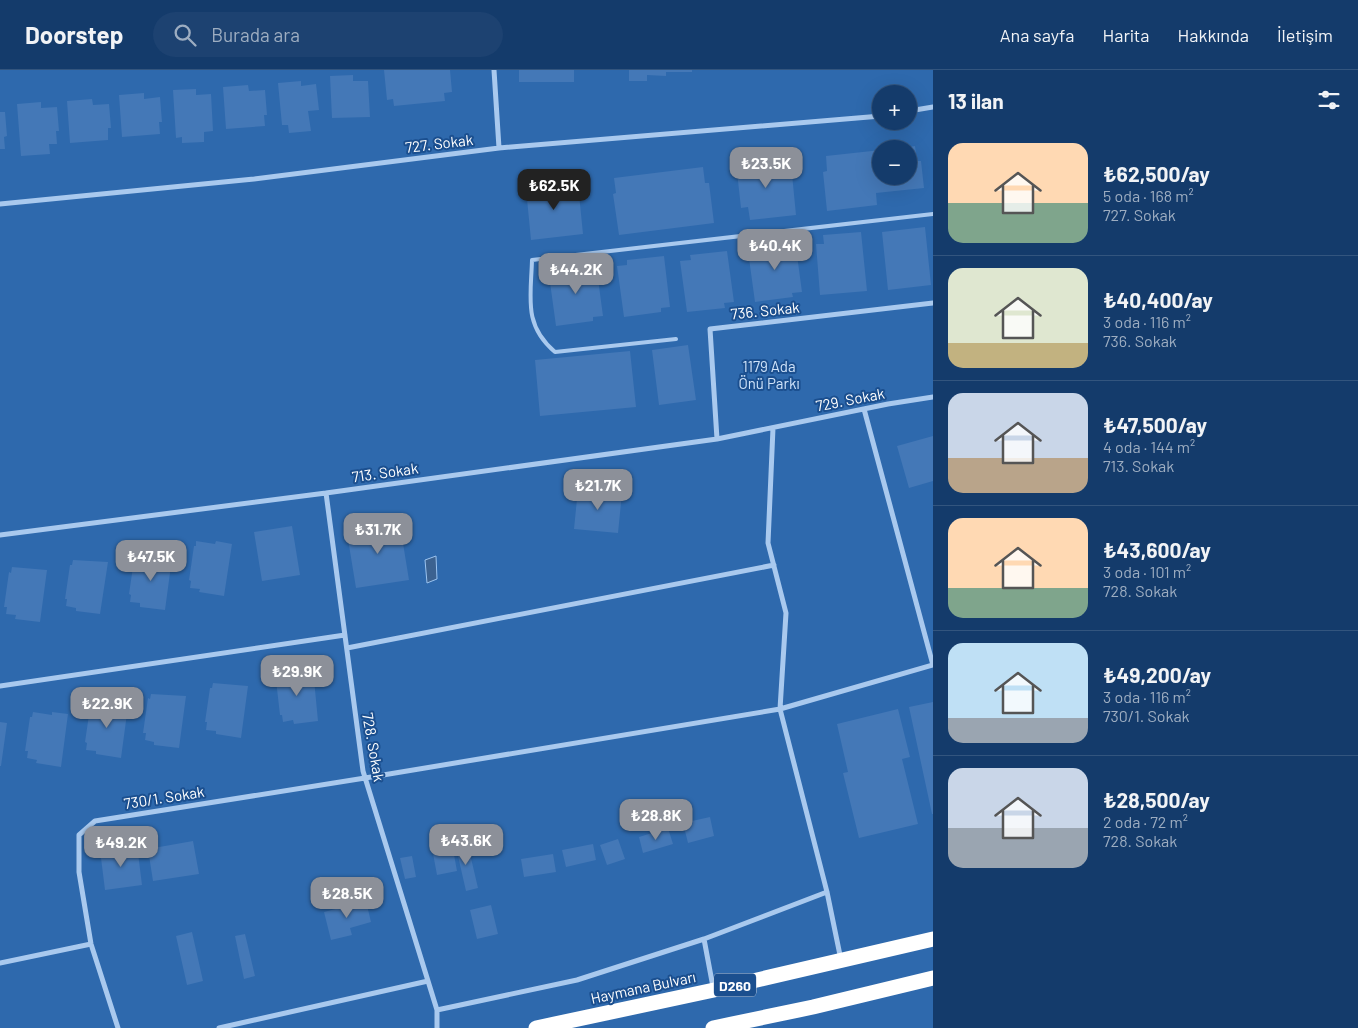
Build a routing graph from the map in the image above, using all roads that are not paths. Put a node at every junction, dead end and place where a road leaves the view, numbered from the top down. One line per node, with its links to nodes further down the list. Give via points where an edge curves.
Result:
1 (494, 70): 5 (street)
2 (933, 107): 3 (street)
3 (917, 110)
4 (872, 117): 5 (street, 727. Sokak)
5 (499, 148): 6 (street, 727. Sokak, via 254,179)
6 (0, 204)
7 (933, 214): 9 (lane, via 532,260 531,315 542,338 555,352)
8 (933, 304): 13 (street, 736. Sokak, via 710,329)
9 (676, 339)
10 (933, 397): 11 (street, 729. Sokak)
11 (864, 409): 12 (street, 729. Sokak); 19 (street)
12 (772, 428): 13 (street, 713. Sokak); 16 (street, via 768,542)
13 (717, 439): 14 (street, 713. Sokak)
14 (326, 493): 15 (street, 713. Sokak); 17 (street, 728. Sokak)
15 (0, 535)
16 (774, 565): 18 (street); 21 (street, via 786,613)
17 (345, 635): 18 (street, 728. Sokak); 20 (street)
18 (347, 648): 22 (street, 728. Sokak)
19 (933, 665): 21 (street, 730/1. Sokak)
20 (0, 686)
21 (780, 709): 22 (street, 730/1. Sokak); 23 (street)
22 (366, 778): 26 (street, 730/1. Sokak, via 95,821 79,835 79,872); 30 (street, 728. Sokak)
23 (827, 892): 24 (street); 27 (street)
24 (704, 939): 31 (street); 32 (street, via 577,980)
25 (933, 939): 27 (highway, Haymana Bulvarı / D260)
26 (91, 944): 28 (street); 33 (street, 730/1. Sokak)
27 (841, 960): 31 (highway, Haymana Bulvarı / D260)
28 (0, 963)
29 (933, 978): 37 (highway, D260)
30 (428, 981): 32 (street, 728. Sokak); 34 (street)
31 (714, 990): 36 (highway, Haymana Bulvarı / D260)
32 (436, 1010): 35 (street, 728. Sokak)
33 (118, 1028)
34 (219, 1028)
35 (437, 1028)
36 (536, 1028)
37 (713, 1028)

